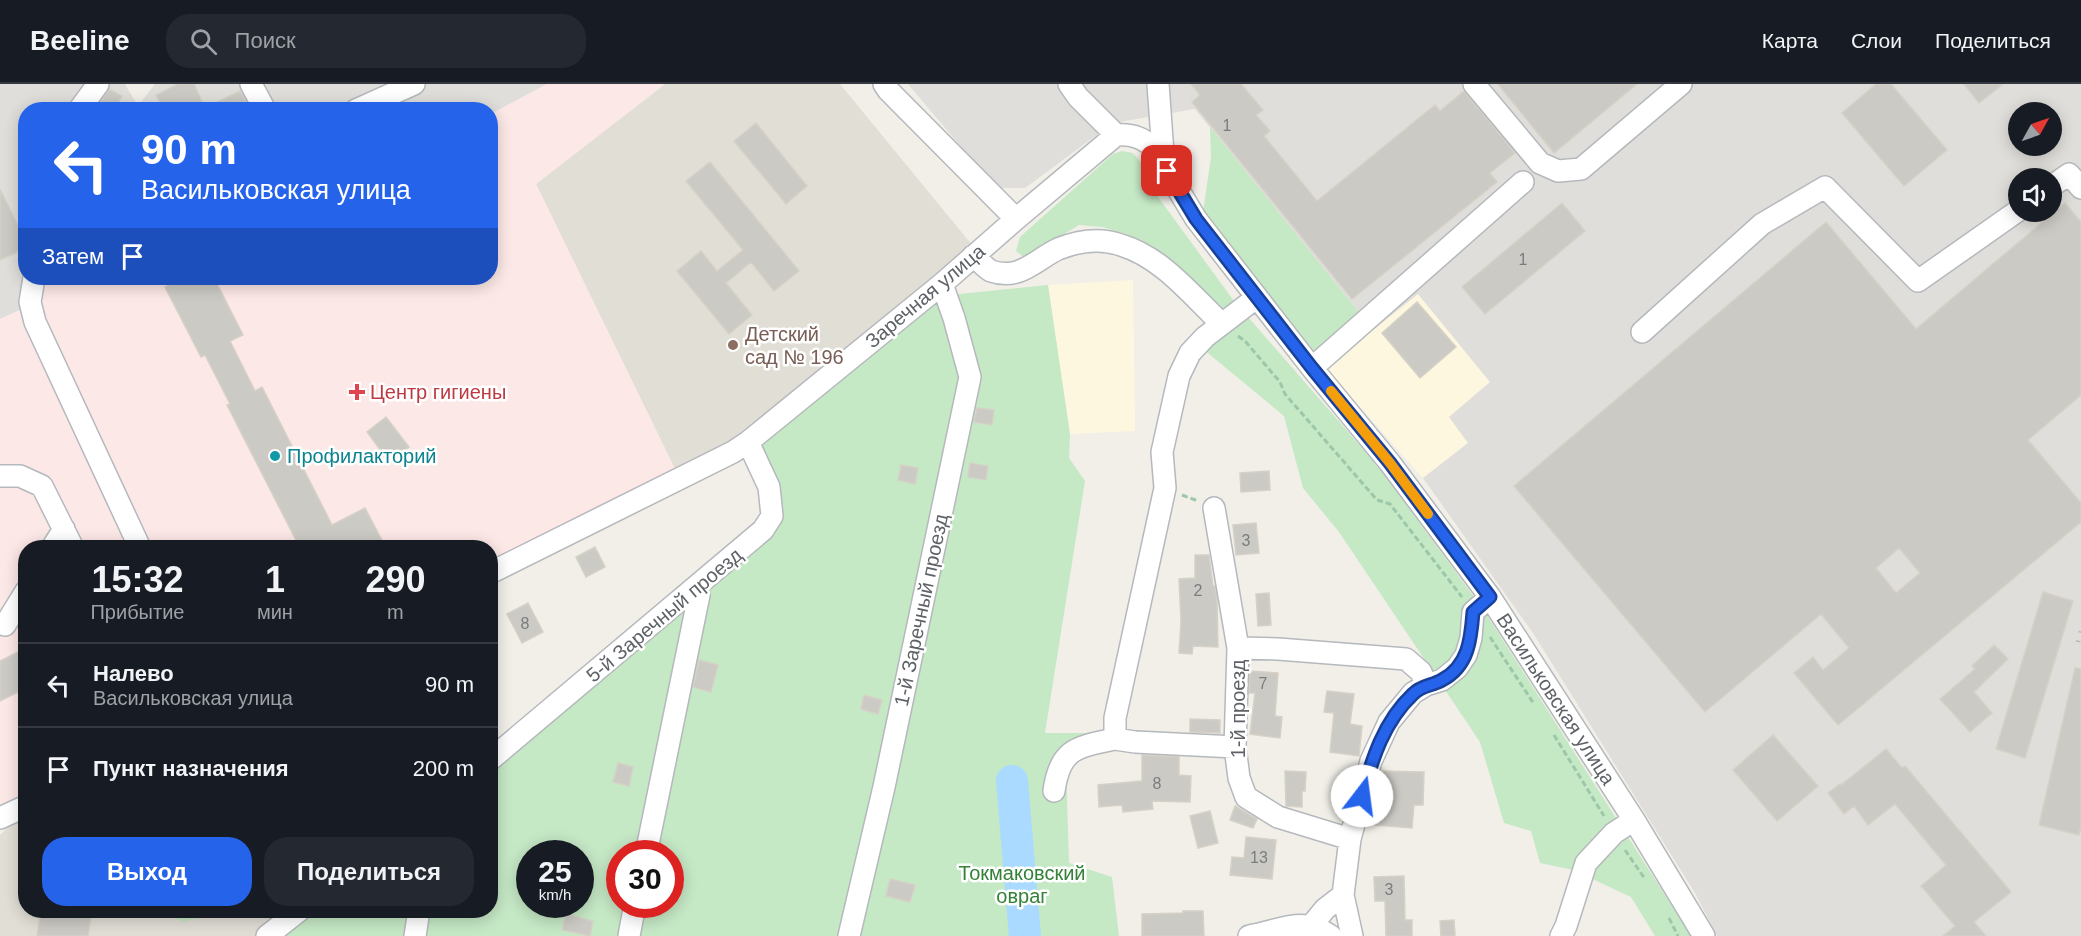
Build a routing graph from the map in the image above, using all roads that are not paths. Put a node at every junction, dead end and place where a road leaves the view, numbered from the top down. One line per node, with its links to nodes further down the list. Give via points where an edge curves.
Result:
1 (98, 84): 9 (street)
2 (251, 84): 10 (street)
3 (414, 84): 11 (street)
4 (884, 84): 18 (street)
5 (1069, 84): 12 (street)
6 (1474, 84): 7 (street, via 1540,163 1558,171 1581,169)
7 (1681, 84)
8 (1157, 85): 13 (street, Васильковская улица)
9 (86, 102)
10 (261, 102)
11 (374, 102)
12 (1116, 135): 13 (street, via 1141,138); 18 (street, Заречная улица)
13 (1162, 153): 22 (street, Васильковская улица, via 1167,171 1196,219)
14 (2062, 179): 16 (street, via 2069,174)
15 (1523, 182): 25 (street)
16 (2081, 188)
17 (2008, 218): 24 (street, via 1918,281 1826,187 1762,224)
18 (1016, 219): 19 (street, Заречная улица)
19 (973, 256): 20 (street, Заречная улица); 23 (street, via 990,270 1017,274 1059,249 1087,240 1119,244 1148,255)
20 (942, 284): 26 (street, Заречная улица); 55 (street, 1-й Заречный проезд, via 970,377)
21 (33, 285): 30 (street, via 30,302 34,322)
22 (1256, 298): 23 (street); 25 (street, Васильковская улица)
23 (1222, 324): 38 (street, via 1190,353 1179,376 1162,452 1164,488 1115,718)
24 (1642, 332)
25 (1312, 368): 33 (street, Васильковская улица, via 1390,463)
26 (748, 442): 31 (street, Заречная улица); 32 (street, 5-й Заречный проезд, via 769,487 772,516 763,530)
27 (0, 476): 29 (street, via 20,476 42,486)
28 (1214, 508): 36 (street, 1-й проезд)
29 (68, 538)
30 (136, 540)
31 (498, 569)
32 (697, 587): 40 (street, 5-й Заречный проезд); 45 (street, via 699,596)
33 (1490, 597): 37 (street, via 1473,612 1471,638 1457,668 1442,680); 44 (street, Васильковская улица)
34 (18, 604): 35 (street)
35 (5, 625)
36 (1238, 648): 37 (street, via 1406,659 1421,672); 39 (street, 1-й проезд)
37 (1426, 685): 46 (street, via 1413,693 1389,722 1371,761)
38 (1115, 739): 39 (street); 41 (street, via 1069,752 1057,771)
39 (1235, 747): 46 (street, 1-й проезд, via 1246,797 1278,817)
40 (498, 753)
41 (1054, 792)
42 (18, 810): 43 (street)
43 (0, 818)
44 (1634, 820): 59 (street, via 1614,832 1586,863); 60 (street, Васильковская улица)
45 (649, 840)
46 (1350, 840): 47 (street)
47 (1343, 896): 51 (street); 58 (street)
48 (290, 918): 52 (street)
49 (418, 918): 53 (street)
50 (632, 918): 54 (street)
51 (1311, 926): 56 (street, via 1302,923); 57 (street)
52 (267, 936)
53 (415, 936)
54 (629, 936)
55 (849, 936)
56 (1249, 936)
57 (1330, 936)
58 (1352, 936)
59 (1561, 936)
60 (1704, 936)

